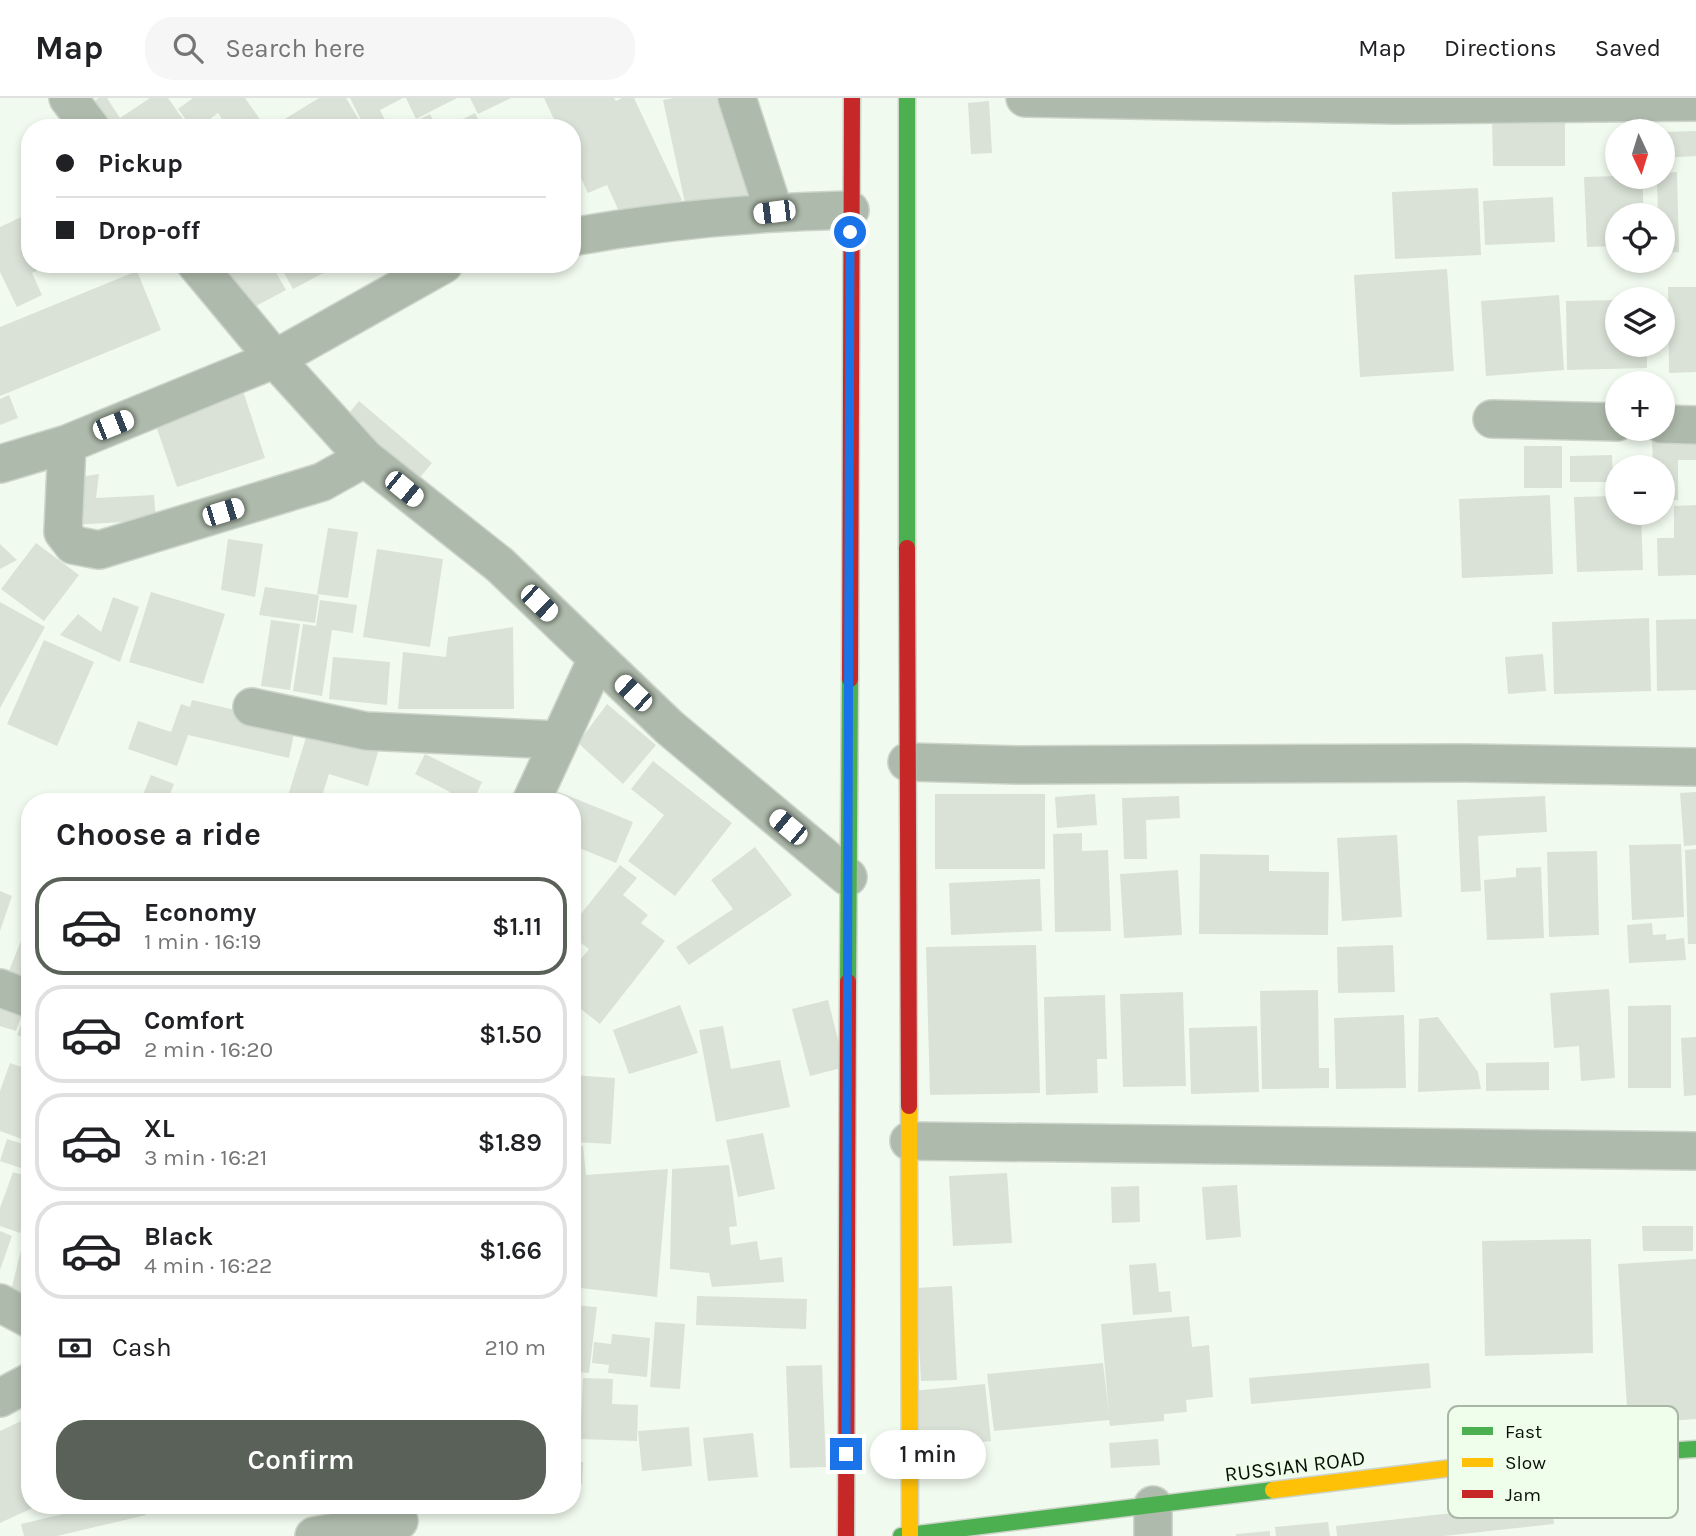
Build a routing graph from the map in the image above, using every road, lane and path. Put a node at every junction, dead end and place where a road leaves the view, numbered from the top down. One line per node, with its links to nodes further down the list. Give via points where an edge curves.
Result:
1 (68, 98): 7 (street)
2 (737, 98): 9 (street)
3 (852, 98): 8 (main road)
4 (907, 98): 24 (main road)
5 (1026, 98): 6 (street, via 1398,105)
6 (1696, 102)
7 (84, 119)
8 (850, 210): 9 (street); 27 (main road)
9 (774, 212): 10 (street)
10 (581, 235)
11 (203, 273): 13 (street)
12 (428, 273): 13 (street)
13 (275, 359): 18 (street); 19 (street)
14 (1492, 419): 15 (street)
15 (1605, 422)
16 (1675, 424): 17 (street)
17 (1696, 425)
18 (67, 444): 19 (street, via 63,532 73,545 99,550 322,482); 20 (street)
19 (365, 458): 21 (street, via 500,565)
20 (0, 464)
21 (597, 659): 23 (street); 27 (street, via 669,727)
22 (252, 707): 23 (street, via 366,732)
23 (558, 740): 26 (street)
24 (907, 762): 25 (street); 30 (main road)
25 (1696, 767)
26 (535, 793)
27 (848, 877): 43 (main road)
28 (0, 988): 29 (street)
29 (21, 996)
30 (909, 1141): 31 (street); 41 (main road)
31 (1696, 1151)
32 (0, 1303): 33 (street)
33 (21, 1314)
34 (21, 1387): 35 (street)
35 (0, 1398)
36 (1696, 1448): 37 (main road, RUSSIAN ROAD)
37 (1678, 1449)
38 (1448, 1471): 39 (main road, RUSSIAN ROAD)
39 (1153, 1520): 41 (main road, RUSSIAN ROAD)
40 (398, 1521): 42 (street)
41 (906, 1535)
42 (314, 1536)
43 (846, 1536)

